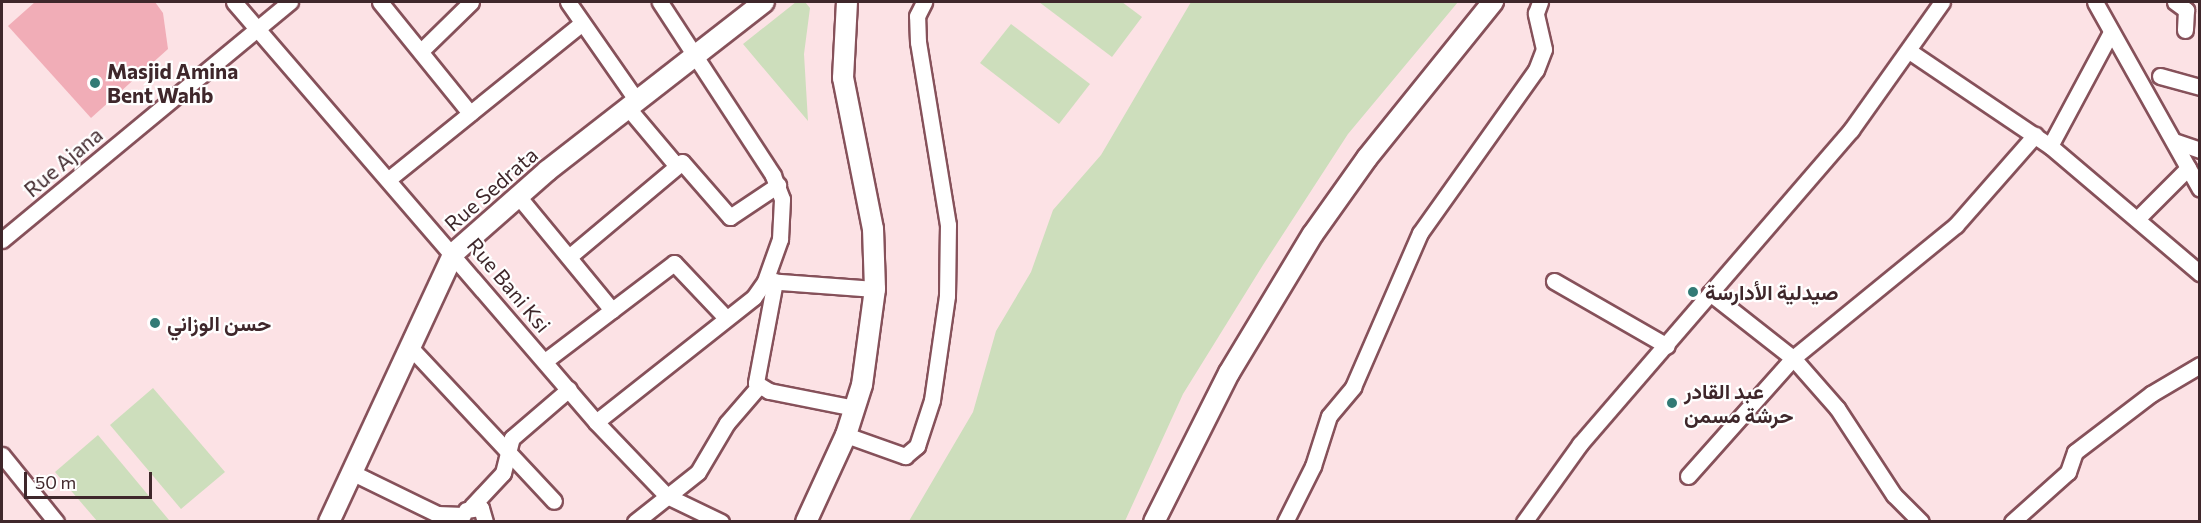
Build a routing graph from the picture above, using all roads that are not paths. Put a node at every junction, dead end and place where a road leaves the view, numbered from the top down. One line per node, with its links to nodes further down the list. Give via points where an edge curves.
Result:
1 (234, 2): 16 (street, Rue Bani Ksi)
2 (290, 2): 16 (street, Rue Ajana)
3 (380, 2): 19 (street)
4 (471, 2): 19 (street)
5 (568, 2): 15 (street)
6 (660, 2): 21 (street)
7 (764, 2): 21 (street, Rue Sedrata)
8 (847, 2): 43 (street, via 843,78 873,229)
9 (924, 2): 56 (street, via 917,16 918,42 948,225 947,296 932,400 916,446 905,456)
10 (1493, 2): 70 (street, via 1366,158 1313,234 1229,373)
11 (1540, 2): 71 (street, via 1536,13 1544,49 1536,70 1420,233 1353,387 1329,416 1313,466)
12 (1942, 2): 20 (street)
13 (2095, 2): 18 (street)
14 (2175, 2): 17 (street, via 2186,10)
15 (581, 24): 24 (street); 25 (street)
16 (258, 28): 32 (street, Rue Bani Ksi); 37 (street, Rue Ajana)
17 (2185, 30)
18 (2111, 32): 27 (street); 28 (street)
19 (421, 51): 25 (street)
20 (1909, 51): 26 (street); 44 (street, via 1851,130)
21 (696, 56): 24 (street, Rue Sedrata); 33 (street)
22 (2160, 76): 23 (street)
23 (2199, 87)
24 (632, 104): 30 (street); 35 (street, Rue Sedrata)
25 (470, 113): 32 (street)
26 (2035, 135): 28 (street); 49 (street, via 1956,225)
27 (2174, 141): 29 (street); 31 (street)
28 (2050, 146): 36 (street)
29 (2199, 150)
30 (675, 165): 33 (street, via 689,166 730,217); 39 (street)
31 (2188, 168): 34 (street); 36 (street)
32 (390, 178): 38 (street, Rue Bani Ksi)
33 (778, 185): 41 (street, via 780,239)
34 (2199, 189)
35 (518, 196): 38 (street, Rue Sedrata); 39 (street)
36 (2138, 218): 40 (street)
37 (2, 240)
38 (454, 253): 47 (street, Rue Sedrata); 50 (street, Rue Bani Ksi)
39 (570, 256): 45 (street)
40 (2199, 273)
41 (770, 281): 43 (street); 46 (street); 52 (street)
42 (1554, 281): 48 (street)
43 (875, 289): 54 (street, via 870,345)
44 (1710, 293): 48 (street); 49 (street)
45 (612, 310): 46 (street, via 674,263); 50 (street)
46 (726, 318): 55 (street)
47 (409, 346): 57 (street); 59 (street, Rue Sedrata)
48 (1667, 346): 72 (street, via 1580,444)
49 (1793, 358): 60 (street); 73 (street, via 1837,408 1894,495)
50 (545, 361): 53 (street, Rue Bani Ksi)
51 (2199, 365): 74 (street, via 2151,394 2075,452 2068,472)
52 (759, 386): 54 (street); 61 (street, via 727,423 698,472)
53 (568, 388): 55 (street, Rue Bani Ksi); 57 (street, via 516,433)
54 (855, 408): 56 (street)
55 (596, 422): 61 (street, Rue Bani Ksi)
56 (846, 435): 69 (street)
57 (507, 453): 62 (street); 63 (street, via 503,473)
58 (2, 455): 64 (street)
59 (351, 472): 63 (street, via 437,514); 65 (street, Rue Sedrata)
60 (1688, 476)
61 (667, 496): 67 (street); 68 (street, Rue Bani Ksi)
62 (554, 501)
63 (466, 514): 66 (street, via 484,512)
64 (56, 522)
65 (329, 522)
66 (485, 522)
67 (635, 522)
68 (720, 522)
69 (806, 522)
70 (1154, 522)
71 (1285, 522)
72 (1524, 522)
73 (1921, 522)
74 (2012, 522)

